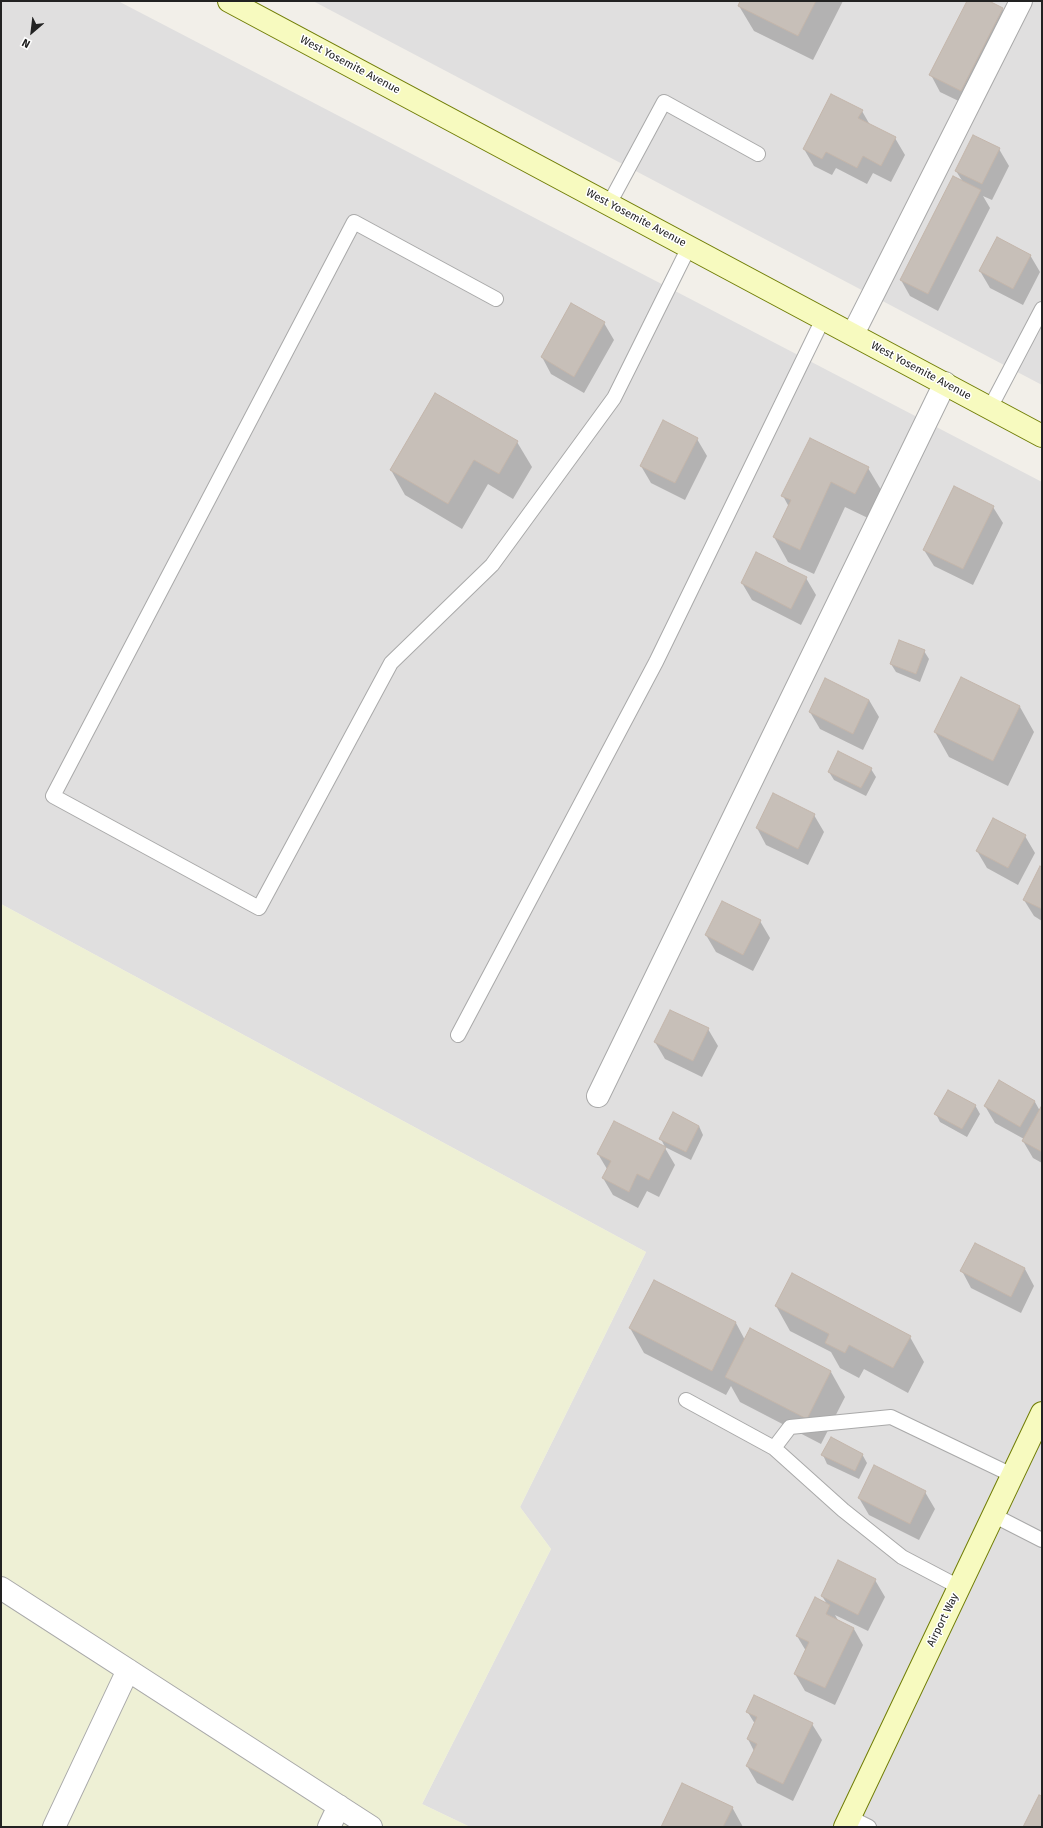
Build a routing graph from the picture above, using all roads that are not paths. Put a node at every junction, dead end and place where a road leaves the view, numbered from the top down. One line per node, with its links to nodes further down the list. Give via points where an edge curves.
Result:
1 (229, 1): 4 (main road, West Yosemite Avenue)
2 (1021, 1): 9 (street)
3 (758, 154): 4 (lane, via 664,102)
4 (609, 204): 5 (main road, West Yosemite Avenue)
5 (689, 247): 6 (lane, via 614,398 492,565 391,663 259,908 53,796 354,222); 8 (main road, West Yosemite Avenue)
6 (496, 299)
7 (1042, 308): 11 (lane)
8 (823, 319): 9 (main road, West Yosemite Avenue); 13 (lane, via 656,662)
9 (853, 334): 10 (main road, West Yosemite Avenue)
10 (945, 383): 11 (main road, West Yosemite Avenue); 14 (street)
11 (990, 408): 12 (main road, West Yosemite Avenue)
12 (1042, 436)
13 (458, 1035)
14 (598, 1096)
15 (686, 1400): 17 (lane)
16 (1042, 1414): 18 (main road, Airport Way)
17 (774, 1448): 18 (lane, via 790,1427 891,1417); 21 (lane, via 843,1510 902,1557)
18 (1012, 1475): 19 (main road, Airport Way)
19 (993, 1515): 20 (lane); 21 (main road, Airport Way)
20 (1042, 1540)
21 (959, 1587): 25 (main road, Airport Way)
22 (1, 1588): 23 (street)
23 (128, 1670): 24 (street); 26 (street)
24 (339, 1806): 27 (street); 28 (street)
25 (847, 1822): 29 (lane)
26 (54, 1827)
27 (329, 1827)
28 (371, 1827)
29 (869, 1827)

